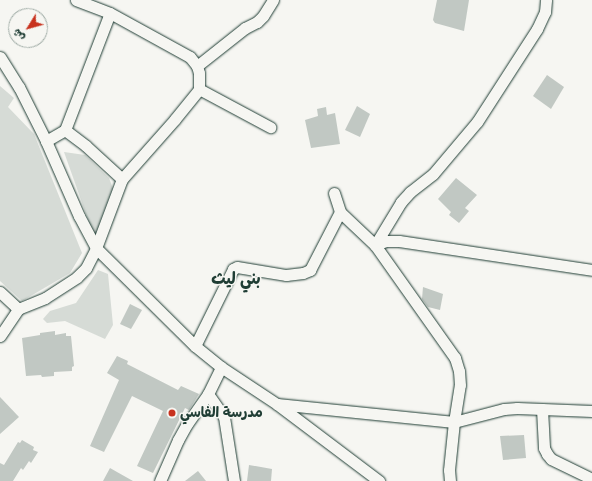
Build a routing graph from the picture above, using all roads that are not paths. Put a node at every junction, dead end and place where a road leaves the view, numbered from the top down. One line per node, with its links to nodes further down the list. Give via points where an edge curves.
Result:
1 (76, 0): 4 (street)
2 (273, 0): 6 (street, via 257,22 245,28)
3 (546, 0): 14 (street, via 545,12 537,29 477,122 433,174 401,202)
4 (110, 12): 6 (street, via 190,57); 9 (street)
5 (0, 57): 10 (street, via 19,87)
6 (197, 66): 7 (street)
7 (199, 89): 8 (street); 11 (street)
8 (270, 127)
9 (65, 130): 10 (street); 11 (street)
10 (46, 141): 15 (street)
11 (122, 179): 15 (street)
12 (334, 194): 13 (street)
13 (340, 212): 14 (street); 20 (street, via 313,267 303,273 286,275 237,267 233,269)
14 (374, 244): 16 (street, via 399,241); 26 (street, via 454,358 459,371 460,385)
15 (96, 248): 18 (street, via 86,268 78,277 45,298); 20 (street)
16 (592, 270)
17 (0, 292): 18 (street)
18 (18, 309): 19 (street)
19 (0, 336)
20 (195, 346): 21 (street)
21 (221, 367): 22 (street); 23 (street)
22 (208, 394): 28 (street, via 187,424); 29 (street, via 221,411 225,422)
23 (277, 404): 26 (street); 30 (street)
24 (542, 409): 25 (street); 26 (street, via 504,409); 27 (street, via 546,454)
25 (592, 411)
26 (454, 422): 31 (street)
27 (592, 479)
28 (160, 481)
29 (234, 481)
30 (379, 481)
31 (450, 481)

